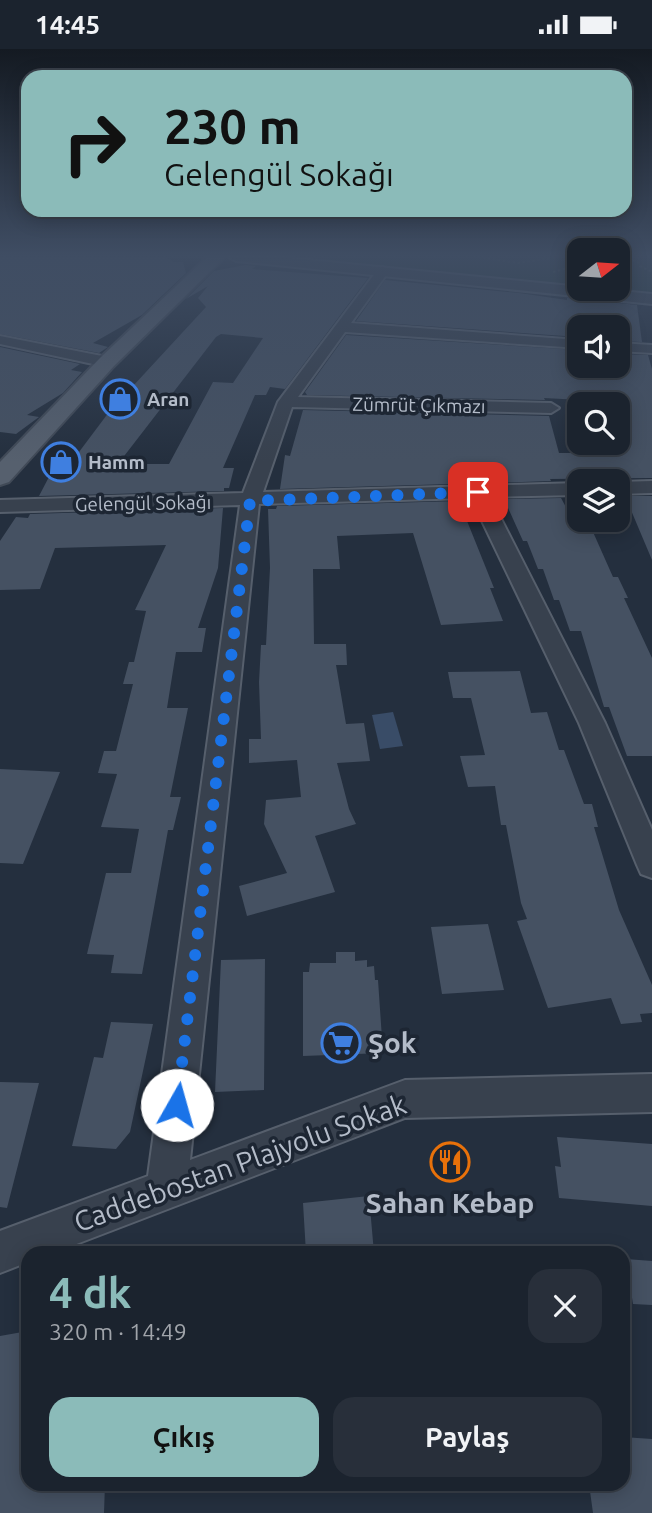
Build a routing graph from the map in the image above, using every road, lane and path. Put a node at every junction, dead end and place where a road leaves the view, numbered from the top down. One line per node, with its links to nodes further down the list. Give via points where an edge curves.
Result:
1 (145, 325): 7 (main road)
2 (342, 327): 4 (street); 8 (street)
3 (0, 340): 7 (street)
4 (567, 343)
5 (630, 348): 6 (street)
6 (652, 349)
7 (107, 362): 10 (main road)
8 (286, 402): 9 (street, Zümrüt Çıkmazı); 15 (street)
9 (551, 408)
10 (0, 477)
11 (652, 487): 12 (street)
12 (630, 488)
13 (567, 489): 14 (street, Gelengül Sokağı)
14 (478, 492): 15 (street, Gelengül Sokağı); 17 (street, via 592,723)
15 (250, 501): 16 (street, Gelengül Sokağı); 19 (street)
16 (0, 506)
17 (652, 865)
18 (652, 1093): 19 (street, Caddebostan Plajyolu Sokak, via 405,1099)
19 (167, 1188): 20 (street, Caddebostan Plajyolu Sokak)
20 (0, 1252)

